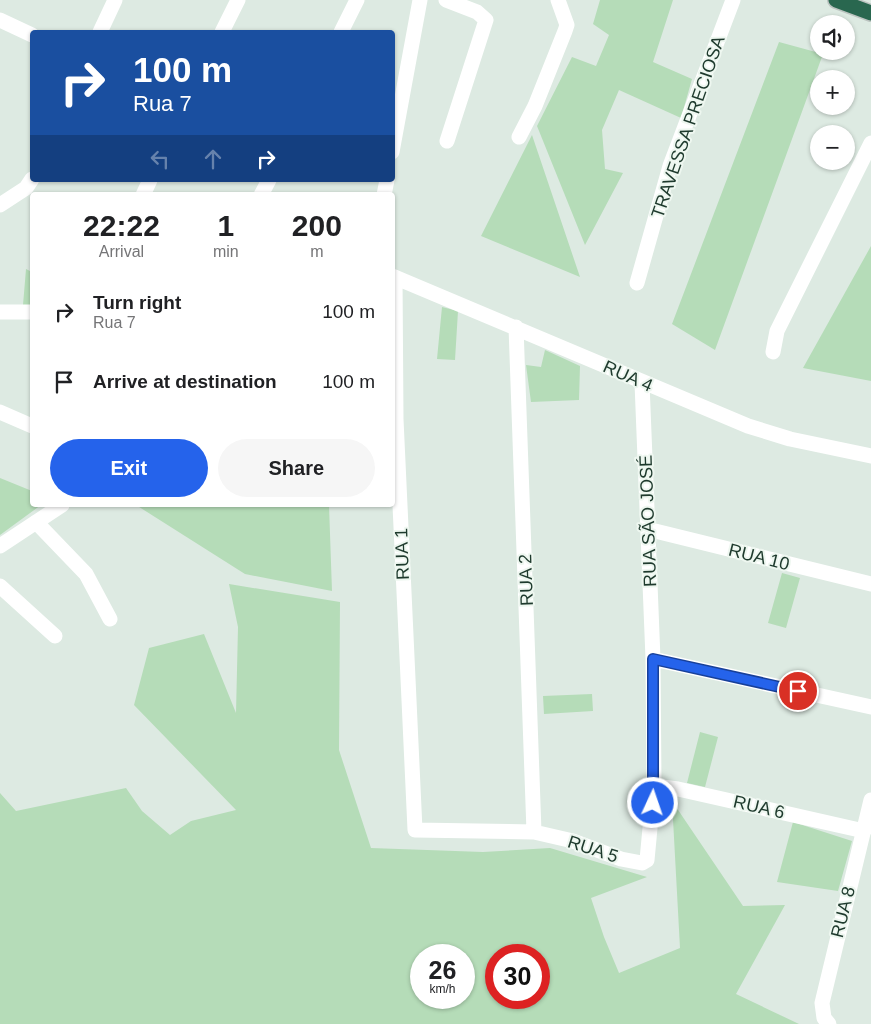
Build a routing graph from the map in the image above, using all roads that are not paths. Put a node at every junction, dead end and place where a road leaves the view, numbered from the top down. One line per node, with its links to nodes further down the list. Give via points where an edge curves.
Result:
1 (115, 0): 11 (street)
2 (238, 0): 12 (street)
3 (357, 0): 13 (street)
4 (420, 0): 15 (street)
5 (446, 0): 17 (street, via 486,20)
6 (558, 0): 16 (street, via 565,32)
7 (733, 0): 22 (street, TRAVESSA PRECIOSA, via 670,166)
8 (836, 0): 9 (highway)
9 (871, 13)
10 (0, 20): 14 (street)
11 (101, 30)
12 (223, 30)
13 (342, 30)
14 (30, 34)
15 (395, 136)
16 (519, 137)
17 (447, 140)
18 (871, 143): 27 (street, via 777,331)
19 (30, 182): 20 (street)
20 (0, 205)
21 (395, 276): 25 (street, RUA 4)
22 (637, 283)
23 (0, 312): 24 (street)
24 (30, 312)
25 (516, 327): 28 (street, RUA 4); 45 (street, RUA 2)
26 (395, 348): 45 (street, RUA 1, via 415,830)
27 (774, 352)
28 (642, 383): 31 (street, RUA 4, via 748,426 790,439); 34 (street, RUA SÃO JOSÉ)
29 (0, 412): 30 (street)
30 (30, 425)
31 (871, 456)
32 (59, 507): 33 (street)
33 (36, 522): 35 (street); 38 (street, via 86,574)
34 (647, 529): 36 (street, RUA 10); 40 (street, RUA SÃO JOSÉ)
35 (0, 546)
36 (871, 584)
37 (0, 586): 39 (street)
38 (110, 619)
39 (55, 636)
40 (653, 659): 41 (street); 42 (street, RUA SÃO JOSÉ)
41 (871, 707)
42 (654, 786): 44 (street, RUA 6); 46 (street, RUA SÃO JOSÉ)
43 (871, 800): 44 (street, RUA 8)
44 (864, 831): 47 (street, RUA 8, via 822,1003 824,1018)
45 (534, 832): 46 (street, RUA 5, via 633,861 644,863)
46 (649, 856)
47 (829, 1024)

